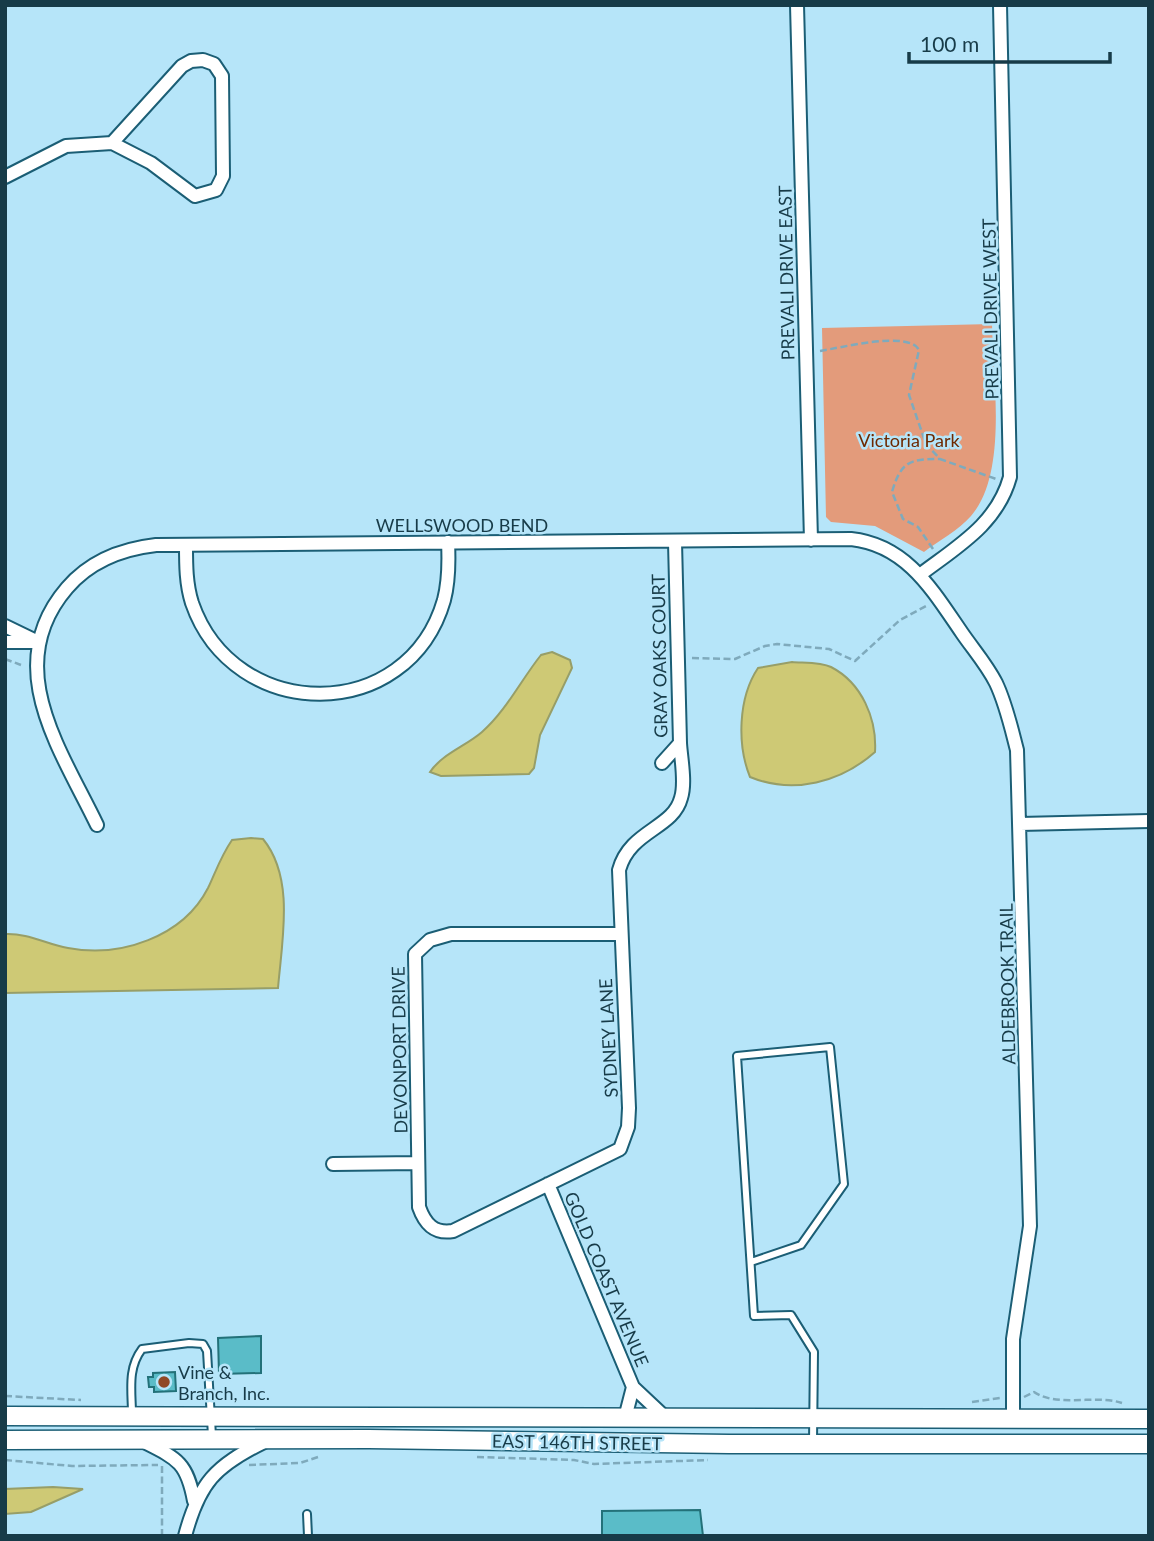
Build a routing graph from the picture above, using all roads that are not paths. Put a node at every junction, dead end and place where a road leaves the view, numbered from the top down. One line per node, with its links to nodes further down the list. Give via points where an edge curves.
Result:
1 (797, 5): 5 (street, PREVALI DRIVE EAST)
2 (1000, 5): 9 (street, PREVALI DRIVE WEST, via 1010,477 988,521)
3 (112, 143): 3 (street, via 151,163 187,193 202,196 216,190 224,171 219,69 204,60 187,62); 4 (street, via 66,146)
4 (5, 177)
5 (811, 540): 7 (street, WELLSWOOD BEND); 9 (street, WELLSWOOD BEND, via 876,543)
6 (449, 542): 7 (street, WELLSWOOD BEND); 8 (street, WELLSWOOD BEND); 8 (street, via 444,600 416,650 386,676 362,687 316,695 259,681 217,648 191,601)
7 (675, 542): 13 (street, GRAY OAKS COURT)
8 (186, 545): 12 (street, WELLSWOOD BEND, via 130,549 92,565 55,602)
9 (921, 574): 16 (street, ALDEBROOK TRAIL, via 995,681 1006,708 1017,750)
10 (5, 626): 12 (street)
11 (5, 642): 12 (street)
12 (38, 642): 17 (street, via 36,680 42,705)
13 (680, 743): 14 (street, GRAY OAKS COURT); 18 (street, SYDNEY LANE, via 682,798 670,817 632,843 622,856)
14 (662, 763)
15 (1149, 821): 16 (street)
16 (1020, 824): 30 (street, ALDEBROOK TRAIL, via 1030,1226 1013,1339)
17 (97, 825)
18 (621, 934): 19 (street, DEVONPORT DRIVE, via 451,934 430,940 415,954); 21 (street, SYDNEY LANE, via 629,1108 625,1139 620,1149)
19 (418, 1163): 20 (street); 22 (street, DEVONPORT DRIVE, via 419,1207)
20 (333, 1164)
21 (548, 1184): 22 (street, SYDNEY LANE, via 453,1231 442,1233); 24 (street, GOLD COAST AVENUE)
22 (432, 1228)
23 (751, 1262): 23 (lane, via 737,1056 830,1046 844,1184 801,1245); 31 (lane, via 754,1316 791,1315 814,1352)
24 (633, 1387): 28 (street, GOLD COAST AVENUE); 29 (street, GOLD COAST AVENUE)
25 (5, 1416): 27 (main road, EAST 146TH STREET)
26 (212, 1416): 27 (main road, EAST 146TH STREET); 27 (lane, via 207,1351 203,1344 189,1343 142,1349 131,1376); 28 (main road, EAST 146TH STREET); 34 (lane)
27 (132, 1417)
28 (625, 1418): 29 (main road, EAST 146TH STREET)
29 (667, 1418): 31 (main road, EAST 146TH STREET)
30 (1013, 1418): 31 (main road, EAST 146TH STREET); 32 (main road, EAST 146TH STREET)
31 (813, 1419): 37 (lane)
32 (1149, 1419)
33 (5, 1440): 36 (main road, EAST 146TH STREET)
34 (212, 1440): 35 (main road, EAST 146TH STREET); 36 (main road, EAST 146TH STREET)
35 (267, 1440): 37 (main road, EAST 146TH STREET); 39 (street, via 224,1464)
36 (144, 1441): 39 (street, via 182,1464)
37 (813, 1444): 38 (main road, EAST 146TH STREET)
38 (1149, 1444)
39 (194, 1501): 41 (street)
40 (307, 1514): 42 (lane)
41 (185, 1536)
42 (308, 1536)

